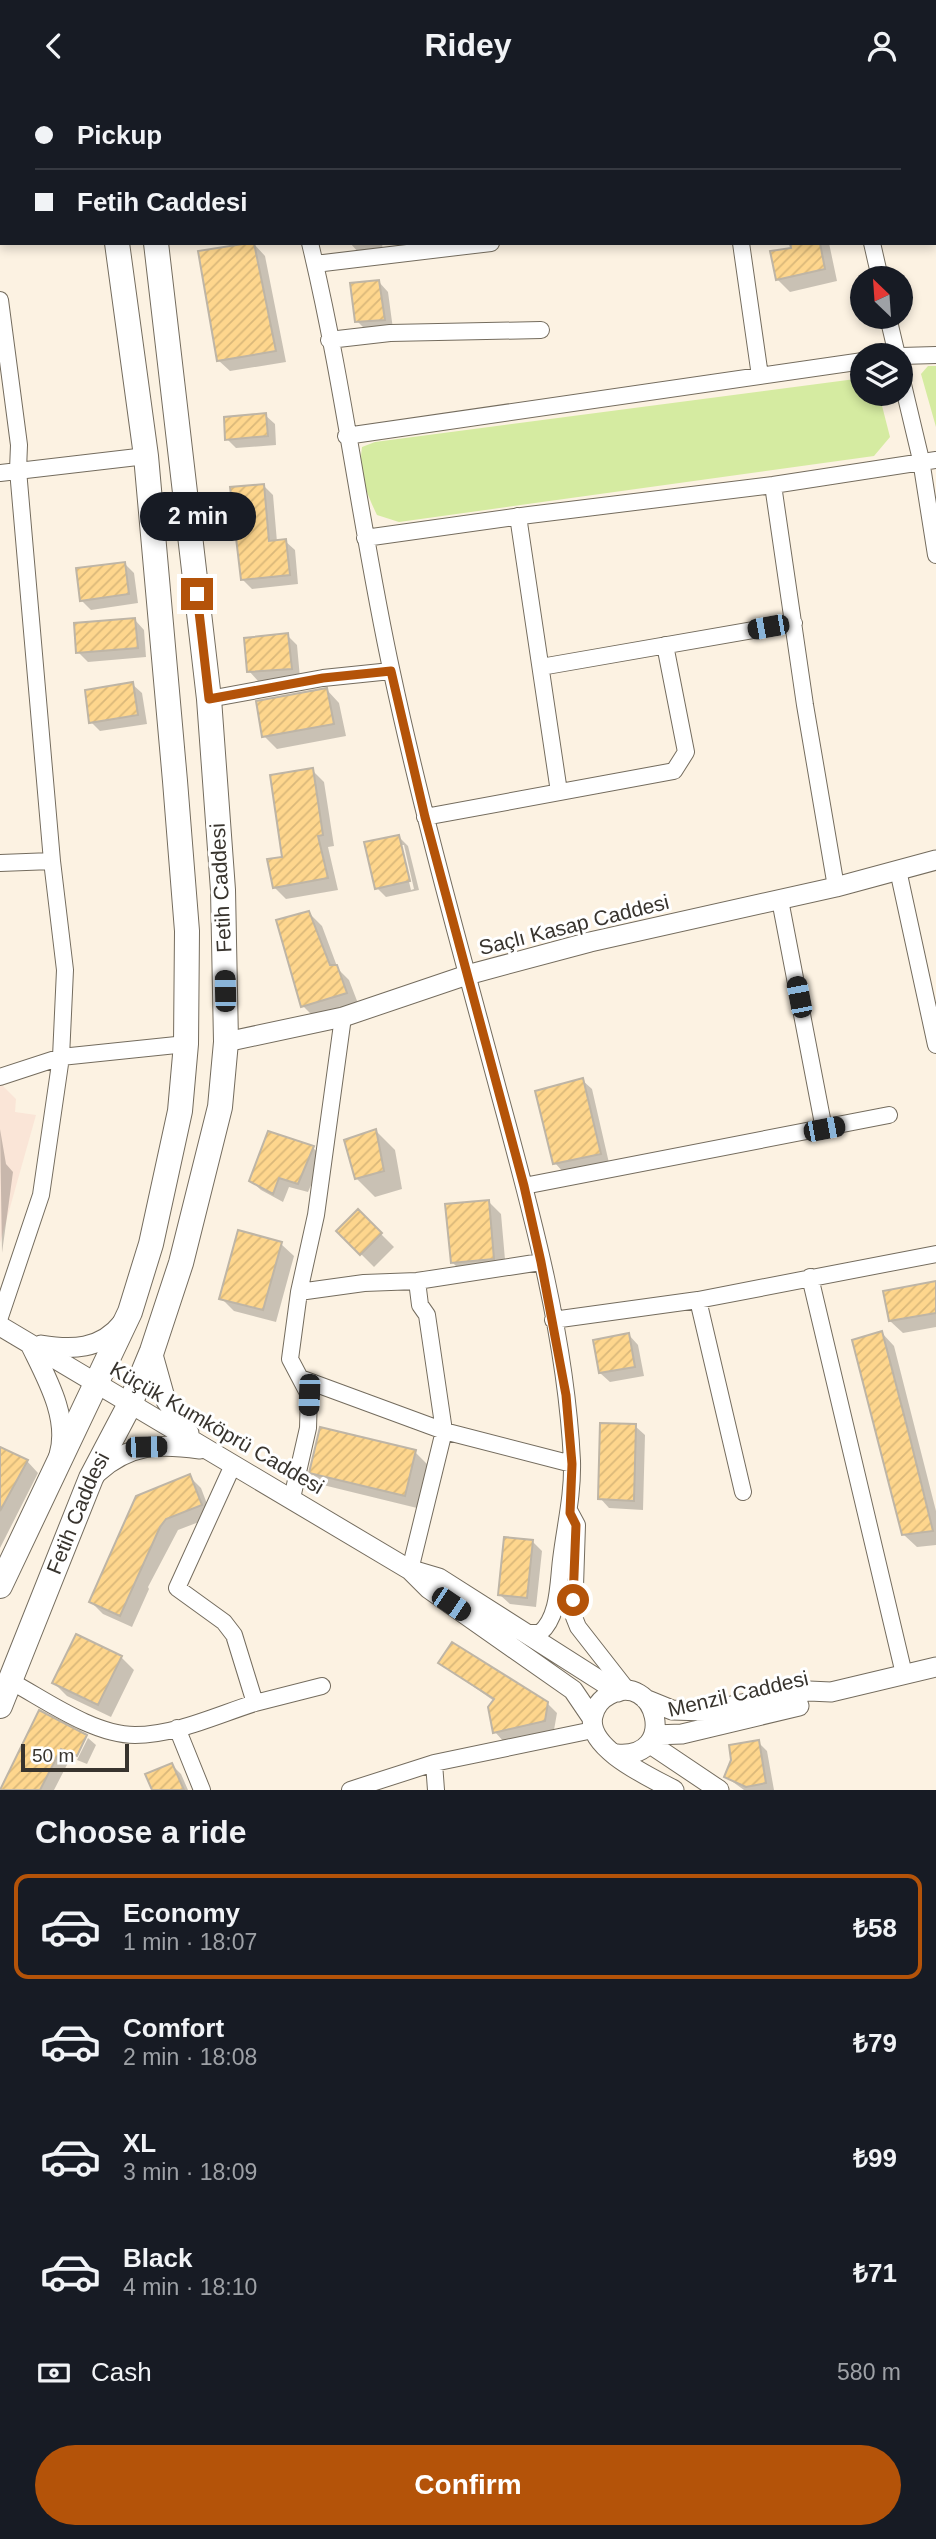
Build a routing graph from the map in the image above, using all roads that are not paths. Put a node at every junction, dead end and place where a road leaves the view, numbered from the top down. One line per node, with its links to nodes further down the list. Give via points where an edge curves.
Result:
1 (112, 245): 10 (main road)
2 (117, 245): 10 (main road, Fetih Caddesi)
3 (310, 245): 8 (street)
4 (474, 245): 8 (street)
5 (741, 245): 17 (street)
6 (872, 245): 9 (street)
7 (158, 248): 32 (main road, Fetih Caddesi)
8 (315, 264): 13 (street)
9 (877, 266)
10 (120, 269): 20 (main road, Fetih Caddesi)
11 (0, 300): 22 (street, via 19,445)
12 (541, 330): 13 (street, via 390,333)
13 (329, 340): 19 (street)
14 (936, 355): 15 (street)
15 (913, 356)
16 (850, 363): 17 (street)
17 (760, 376): 19 (street)
18 (911, 406): 21 (street)
19 (346, 436): 26 (street)
20 (146, 456): 22 (street); 44 (main road, Fetih Caddesi, via 187,931)
21 (928, 460): 24 (street); 27 (street)
22 (18, 470): 23 (street); 36 (street)
23 (0, 473)
24 (774, 485): 25 (street); 28 (street)
25 (518, 516): 26 (street); 30 (street)
26 (366, 538): 31 (street)
27 (936, 555)
28 (794, 623): 29 (street); 39 (street)
29 (665, 645): 30 (street); 33 (street, via 686,752 680,763 666,775)
30 (541, 667): 33 (street)
31 (391, 671): 32 (street); 34 (street)
32 (209, 699): 43 (main road, Fetih Caddesi, via 223,890)
33 (559, 792): 34 (street)
34 (425, 817): 41 (street)
35 (936, 860): 38 (street, Saçlı Kasap Caddesi)
36 (52, 861): 37 (street); 46 (street, via 65,970)
37 (0, 863)
38 (898, 870): 39 (street, Saçlı Kasap Caddesi); 45 (street)
39 (836, 887): 40 (street, Saçlı Kasap Caddesi)
40 (780, 900): 41 (street, Saçlı Kasap Caddesi); 49 (street)
41 (467, 975): 42 (street, Saçlı Kasap Caddesi); 50 (street)
42 (343, 1017): 43 (street, Saçlı Kasap Caddesi); 55 (street, via 316,1215)
43 (226, 1042): 62 (main road, Fetih Caddesi, via 220,1107 181,1263)
44 (186, 1044): 46 (street); 57 (main road, Fetih Caddesi, via 180,1111 151,1244)
45 (936, 1045)
46 (61, 1057): 47 (street); 58 (street, via 41,1195)
47 (0, 1077)
48 (889, 1115): 49 (street)
49 (824, 1129): 50 (street)
50 (524, 1186): 52 (street)
51 (936, 1254): 53 (street)
52 (541, 1262): 54 (street); 59 (street)
53 (810, 1277): 56 (street); 79 (street)
54 (416, 1281): 55 (street); 66 (street, via 420,1305 427,1315)
55 (299, 1292): 63 (street, via 290,1359)
56 (698, 1300): 59 (street); 72 (street)
57 (130, 1313): 61 (street, via 114,1333 90,1346 65,1349); 64 (main road, Fetih Caddesi)
58 (0, 1317)
59 (552, 1320): 68 (street, via 566,1395)
60 (0, 1326): 61 (street, Küçük Kumköprü Caddesi)
61 (30, 1343): 64 (street, Küçük Kumköprü Caddesi); 71 (street, via 58,1410 63,1441)
62 (152, 1351): 65 (main road, Fetih Caddesi); 67 (street, via 166,1401 182,1427)
63 (300, 1378): 66 (street); 73 (street, via 309,1395 308,1428)
64 (97, 1384): 65 (street, Küçük Kumköprü Caddesi); 71 (main road, Fetih Caddesi)
65 (130, 1404): 67 (street, Küçük Kumköprü Caddesi); 70 (main road, Fetih Caddesi)
66 (444, 1431): 68 (street); 75 (street)
67 (208, 1450): 69 (street, Küçük Kumköprü Caddesi); 70 (street, via 146,1447 116,1456)
68 (572, 1464): 74 (street)
69 (233, 1465): 73 (street, Küçük Kumköprü Caddesi); 84 (street, via 177,1588 234,1635)
70 (91, 1478): 80 (main road, Fetih Caddesi)
71 (49, 1486): 76 (main road, Fetih Caddesi)
72 (743, 1492)
73 (292, 1498): 75 (street, Küçük Kumköprü Caddesi)
74 (570, 1513): 77 (street, via 549,1626 540,1633); 83 (street, via 576,1525 574,1618)
75 (410, 1570): 77 (street, Menzil Caddesi, via 439,1578); 86 (street, via 429,1589 573,1690)
76 (0, 1586)
77 (528, 1633): 83 (street, Menzil Caddesi)
78 (936, 1667): 79 (street, Menzil Caddesi)
79 (904, 1674): 82 (street, Menzil Caddesi)
80 (12, 1682): 85 (main road, Fetih Caddesi); 87 (street, via 85,1722 133,1735)
81 (322, 1686): 84 (street)
82 (831, 1692): 83 (street, Menzil Caddesi, via 808,1691 705,1711 673,1710); 88 (street, Menzil Caddesi, via 812,1703)
83 (631, 1694): 86 (street, via 601,1701); 88 (street, via 655,1716)
84 (255, 1703): 87 (street)
85 (0, 1706)
86 (592, 1724): 89 (street, via 601,1745); 90 (street)
87 (177, 1728): 91 (street)
88 (651, 1739): 89 (street, via 635,1753); 95 (street)
89 (617, 1754): 94 (street)
90 (434, 1763): 92 (street); 93 (street)
91 (202, 1790)
92 (350, 1790)
93 (436, 1790)
94 (674, 1790)
95 (719, 1790)

